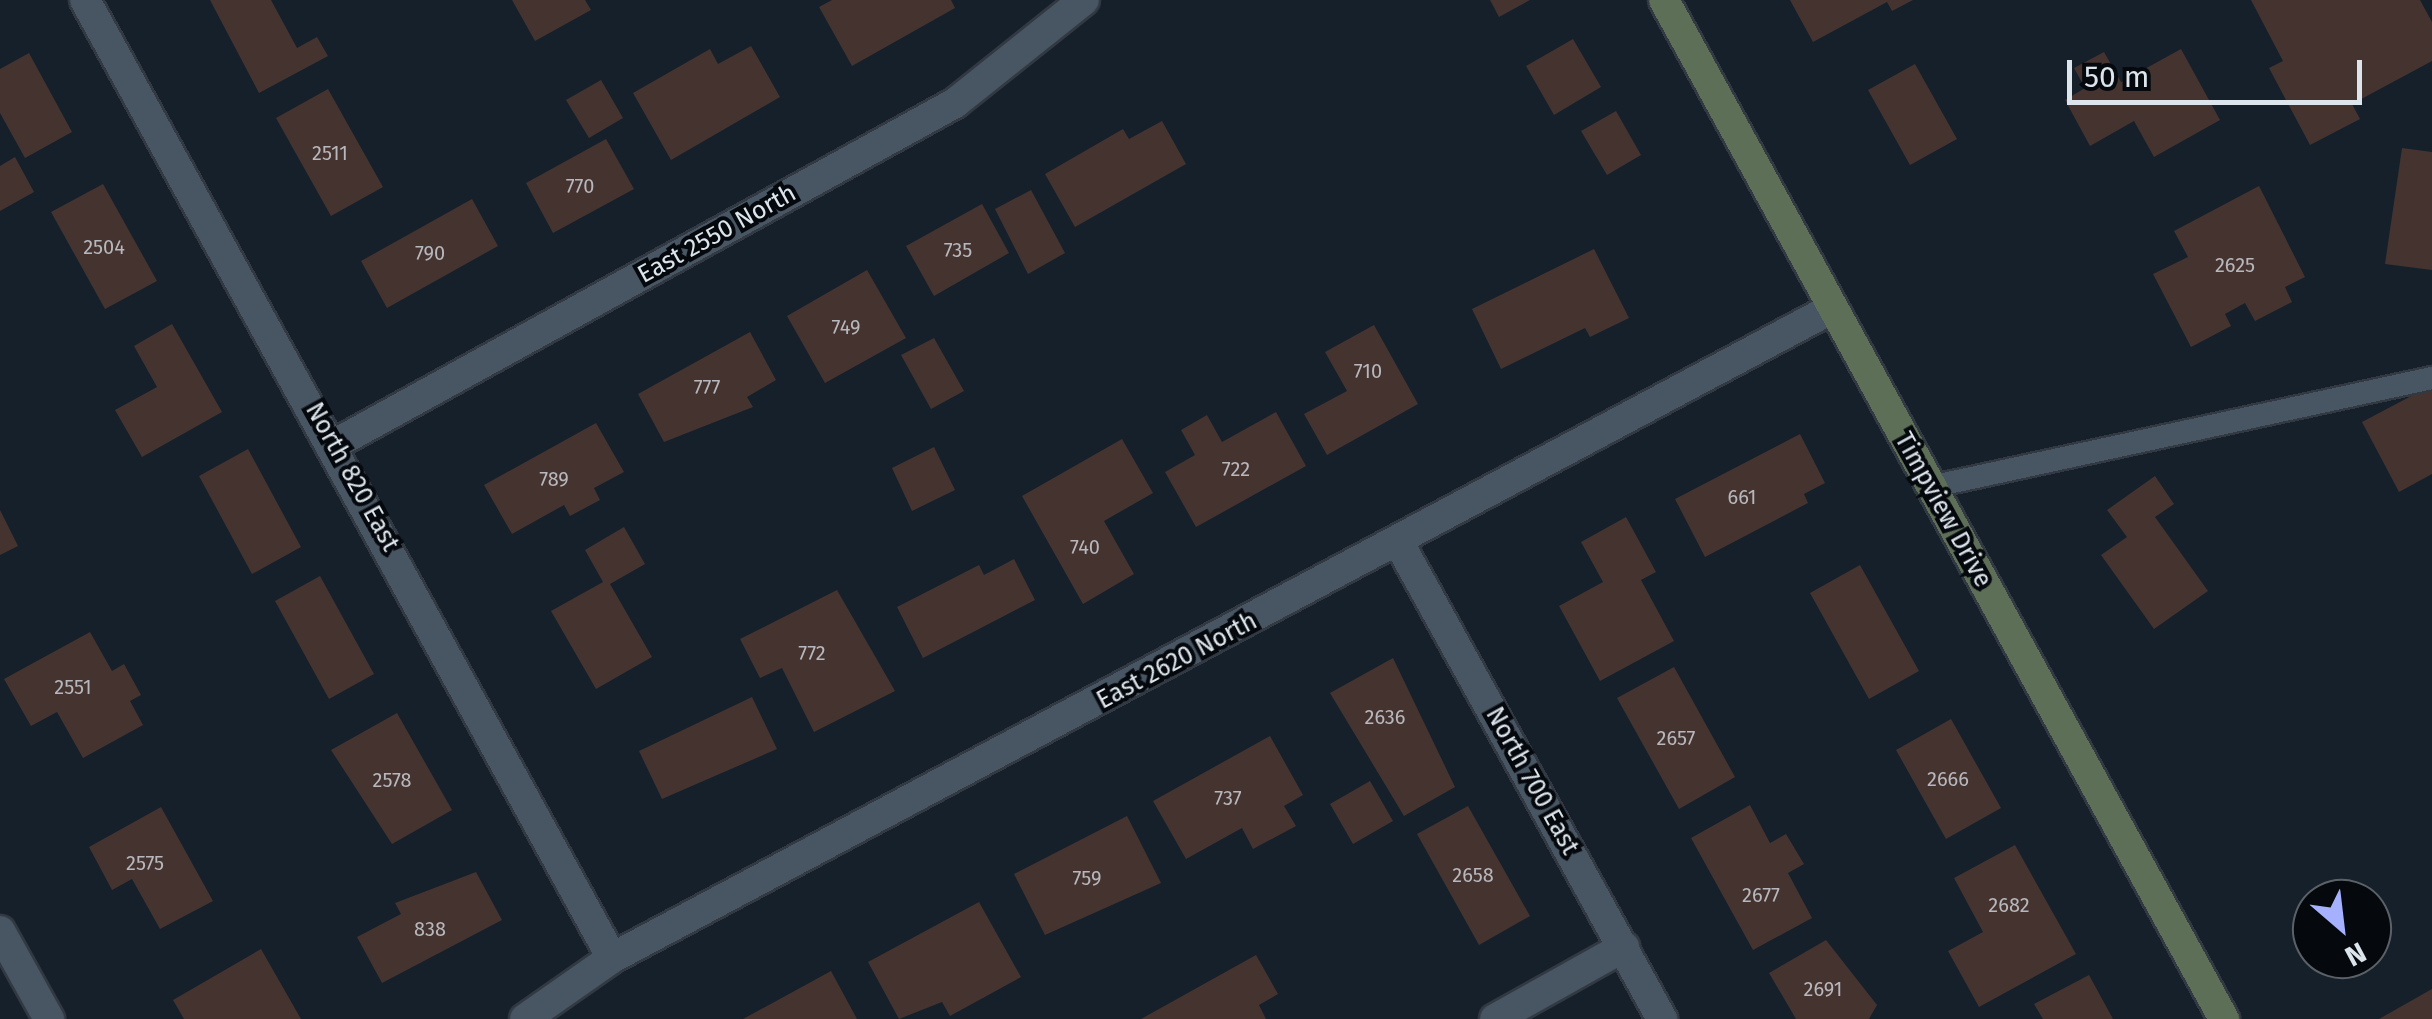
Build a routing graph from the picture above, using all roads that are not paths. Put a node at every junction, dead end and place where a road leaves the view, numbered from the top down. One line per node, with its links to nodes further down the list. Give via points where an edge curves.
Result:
1 (84, 0): 6 (street, North 820 East)
2 (1084, 0): 6 (street, East 2550 North, via 955,103)
3 (1664, 0): 4 (street, Timpview Drive)
4 (1833, 308): 7 (street, Timpview Drive); 8 (street, East 2620 North)
5 (2432, 378): 7 (lane)
6 (335, 444): 11 (street, North 820 East)
7 (1930, 487): 16 (street, Timpview Drive)
8 (1400, 544): 10 (street, North 700 East); 11 (street, East 2620 North)
9 (0, 930): 12 (street)
10 (1624, 947): 14 (street); 15 (street, North 700 East)
11 (612, 958): 13 (street, East 2620 North)
12 (49, 1019)
13 (525, 1019)
14 (1495, 1019)
15 (1662, 1019)
16 (2224, 1019)

